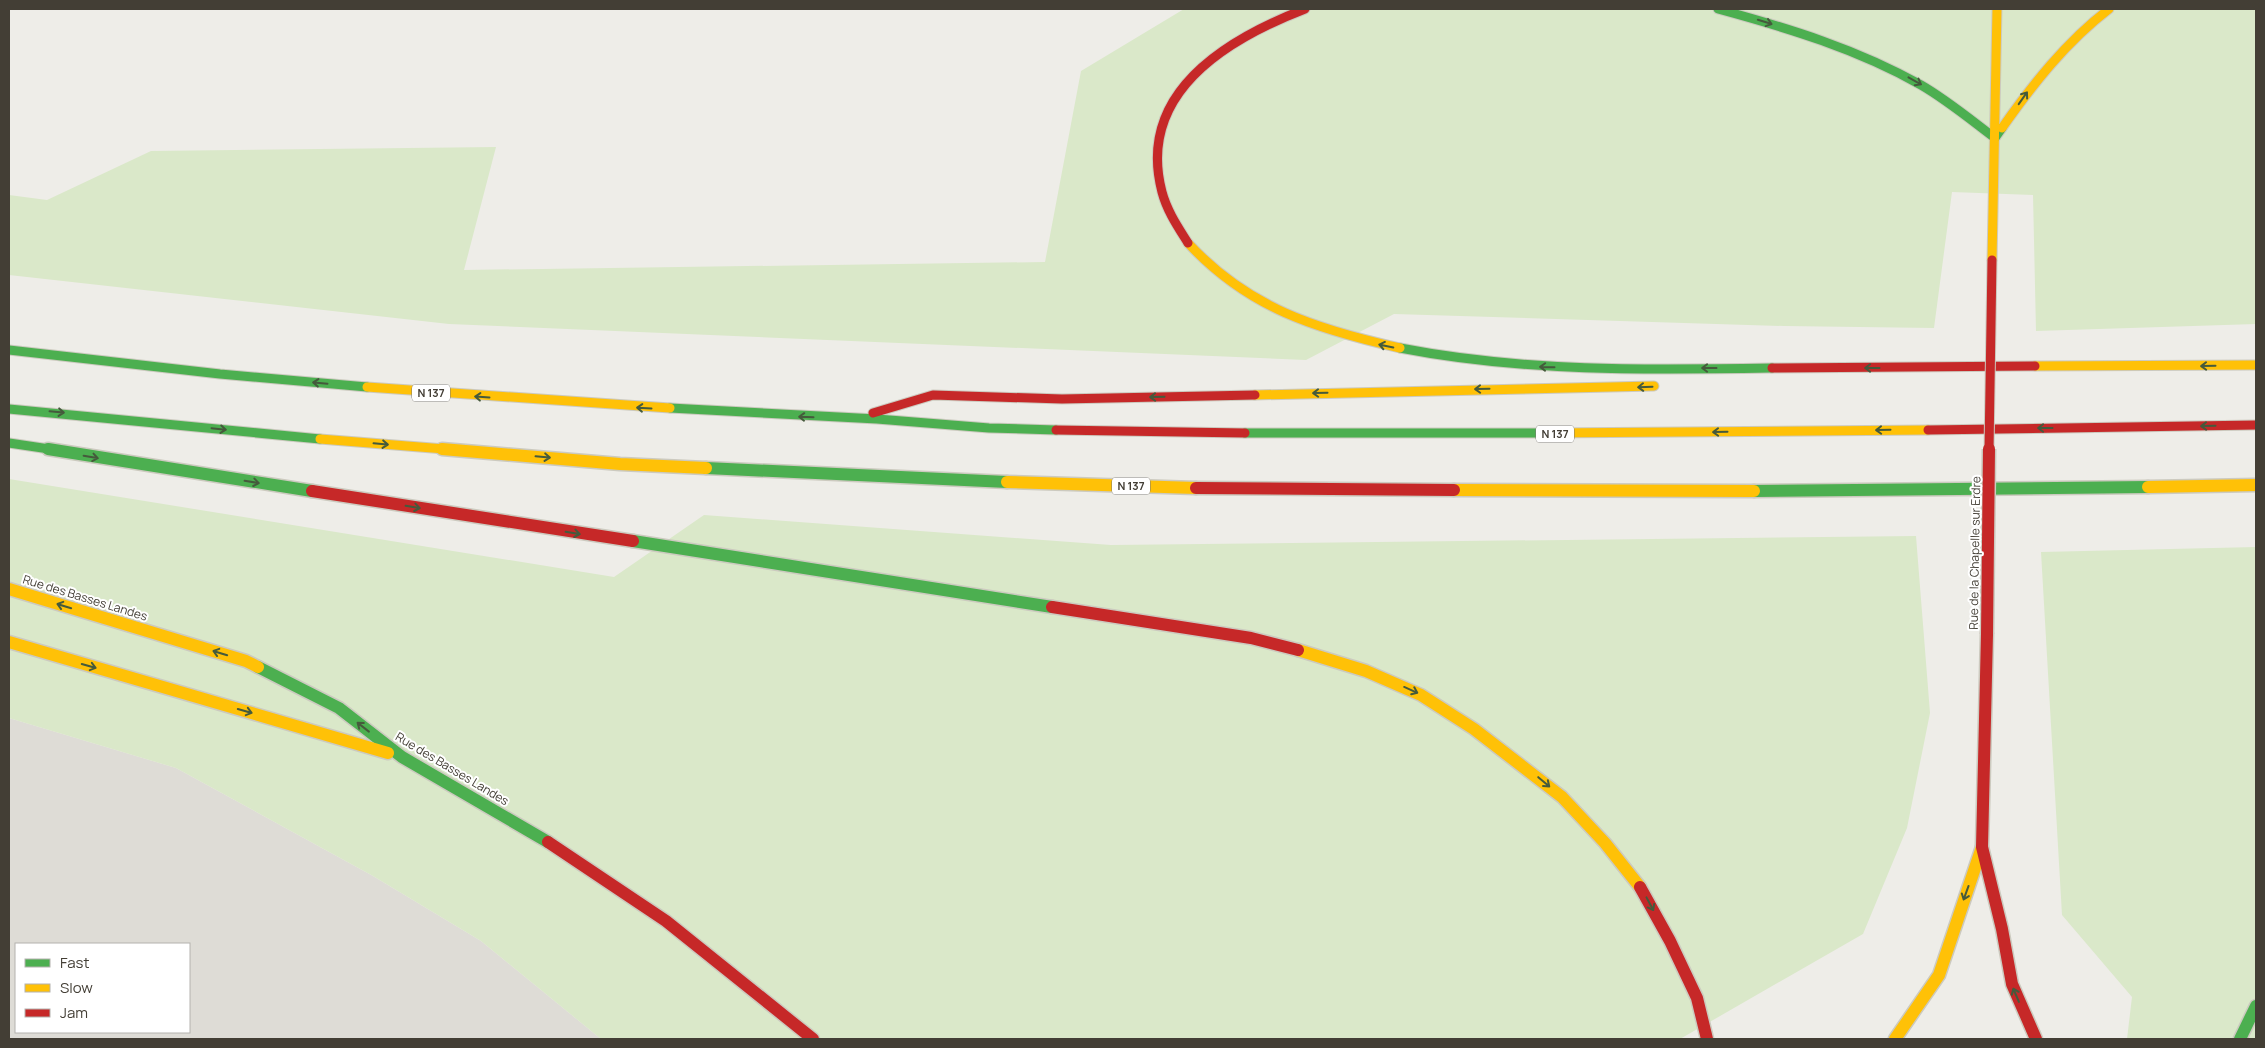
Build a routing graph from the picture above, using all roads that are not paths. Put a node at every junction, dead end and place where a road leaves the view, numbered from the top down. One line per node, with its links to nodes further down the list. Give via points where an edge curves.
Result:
1 (1304, 9): 8 (main road, one-way to 1, via 1533,367 1425,355 1355,340 1312,324 1255,299 1207,264 1190,247 1166,209 1156,171 1161,128 1182,87 1200,66 1223,47 1260,26)
2 (1718, 9): 5 (main road, one-way to 5, via 1819,38 1883,64 1923,86)
3 (1997, 9): 5 (main road, Rue de la Chapelle sur Erdre)
4 (2109, 9): 5 (main road, one-way to 4, via 2040,74 2093,20)
5 (1996, 138): 19 (main road, Rue de la Chapelle sur Erdre, bridge)
6 (9, 350): 12 (main road, N 137, one-way to 6, via 755,415 430,393 159,368)
7 (2256, 365): 8 (main road, one-way to 8)
8 (2130, 367): 9 (main road)
9 (1821, 380)
10 (1661, 386): 12 (main road, one-way to 12, via 1062,399 933,395)
11 (9, 408): 15 (main road, N 137, one-way to 15, via 265,434 620,464 991,482 1185,488 1545,491 1865,491)
12 (855, 418): 13 (main road, N 137, one-way to 12, via 1346,434 1029,430)
13 (2256, 425)
14 (9, 444): 22 (main road, one-way to 22, via 1251,638 1366,670 1421,695 1520,762 1562,797 1605,843 1642,889 1670,941 1697,998)
15 (2256, 485)
16 (9, 589): 18 (main road, Rue des Basses Landes, one-way to 16, via 339,708 246,661)
17 (9, 642): 18 (main road, one-way to 18)
18 (402, 757): 21 (main road, Rue des Basses Landes, via 556,847 666,921)
19 (1982, 847): 23 (main road, Rue de la Chapelle sur Erdre, one-way to 23, via 1939,975); 24 (main road, Rue de la Chapelle sur Erdre, one-way to 19, via 2012,984)
20 (2256, 1006): 25 (main road)
21 (813, 1039)
22 (1707, 1039)
23 (1895, 1039)
24 (2036, 1039)
25 (2240, 1039)

